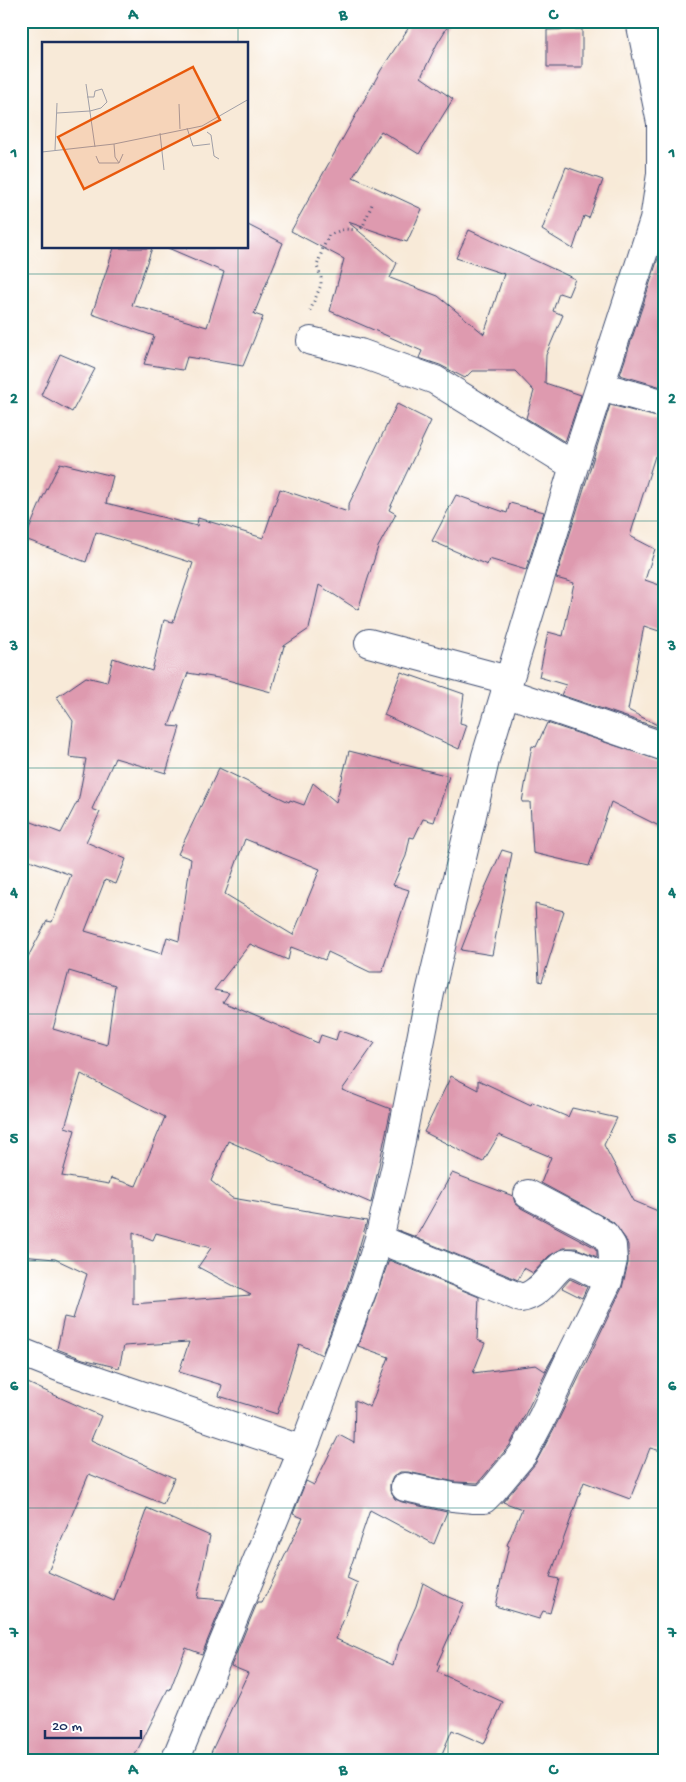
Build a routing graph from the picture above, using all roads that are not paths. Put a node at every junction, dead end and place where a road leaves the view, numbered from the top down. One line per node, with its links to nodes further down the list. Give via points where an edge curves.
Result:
1 (640, 21): 3 (street, via 661,123 661,174 654,220)
2 (311, 341): 5 (street, via 360,353 436,380)
3 (600, 386): 4 (street); 5 (street)
4 (665, 404)
5 (574, 466): 7 (street)
6 (370, 643): 7 (street)
7 (507, 686): 8 (street); 10 (street, via 486,756 430,993)
8 (665, 747)
9 (528, 1194): 11 (street, via 604,1235 612,1246 613,1260)
10 (379, 1239): 11 (street, via 521,1298 542,1288 561,1266 568,1263); 13 (street)
11 (608, 1281): 14 (street, via 523,1454 493,1490 484,1498 474,1499)
12 (21, 1352): 13 (street)
13 (303, 1450): 15 (street)
14 (405, 1487)
15 (175, 1761)

